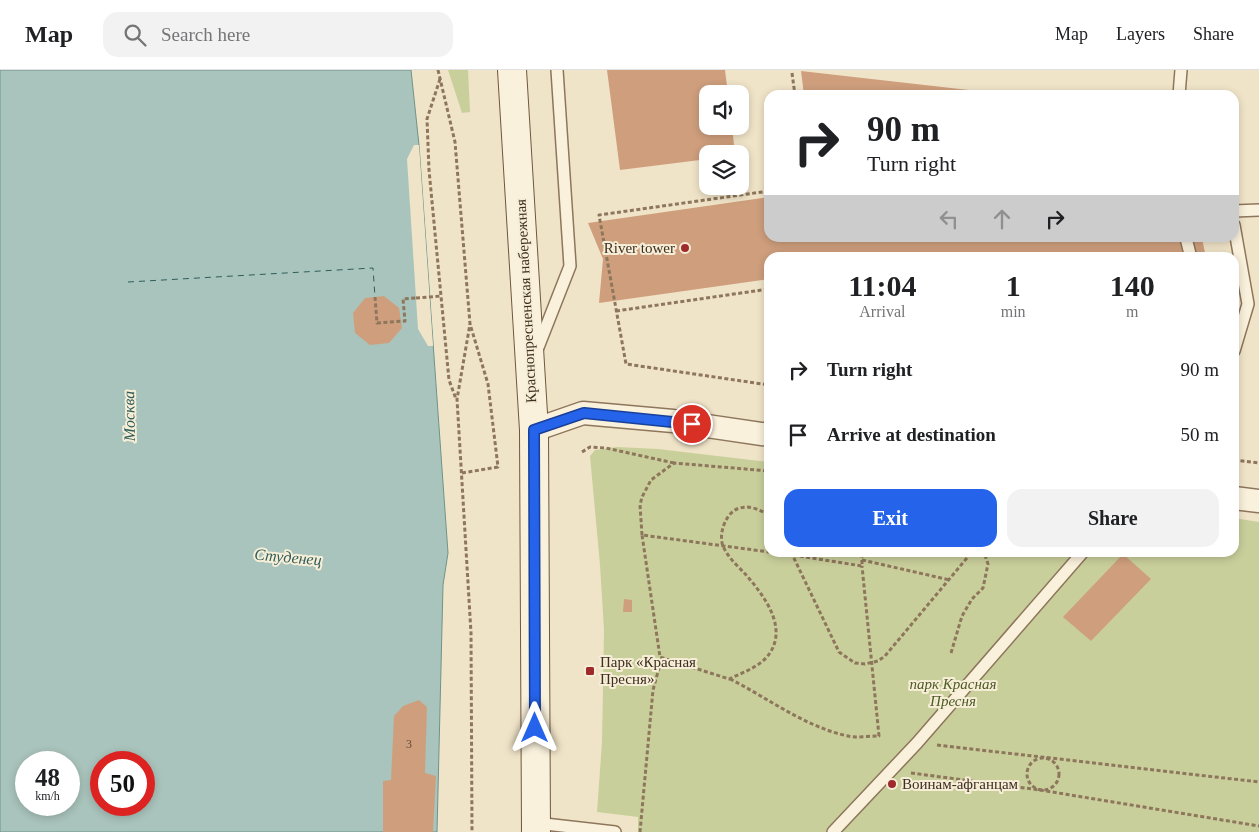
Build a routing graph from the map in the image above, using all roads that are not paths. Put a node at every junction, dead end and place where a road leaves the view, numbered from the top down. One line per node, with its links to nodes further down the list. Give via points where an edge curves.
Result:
1 (512, 70): 9 (main road, Краснопресненская набережная)
2 (557, 70): 9 (lane, via 570,266)
3 (1181, 70): 4 (lane)
4 (1179, 90)
5 (1259, 210): 6 (lane)
6 (1239, 211)
7 (1239, 253): 8 (lane, via 1248,304)
8 (1239, 334)
9 (530, 368): 10 (main road, Краснопресненская набережная)
10 (534, 430): 11 (street, via 584,413); 15 (main road, Краснопресненская набережная)
11 (764, 434)
12 (1239, 499): 13 (street)
13 (1259, 501)
14 (1079, 557): 17 (lane, via 917,743)
15 (536, 827): 16 (lane)
16 (615, 832)
17 (833, 832)

